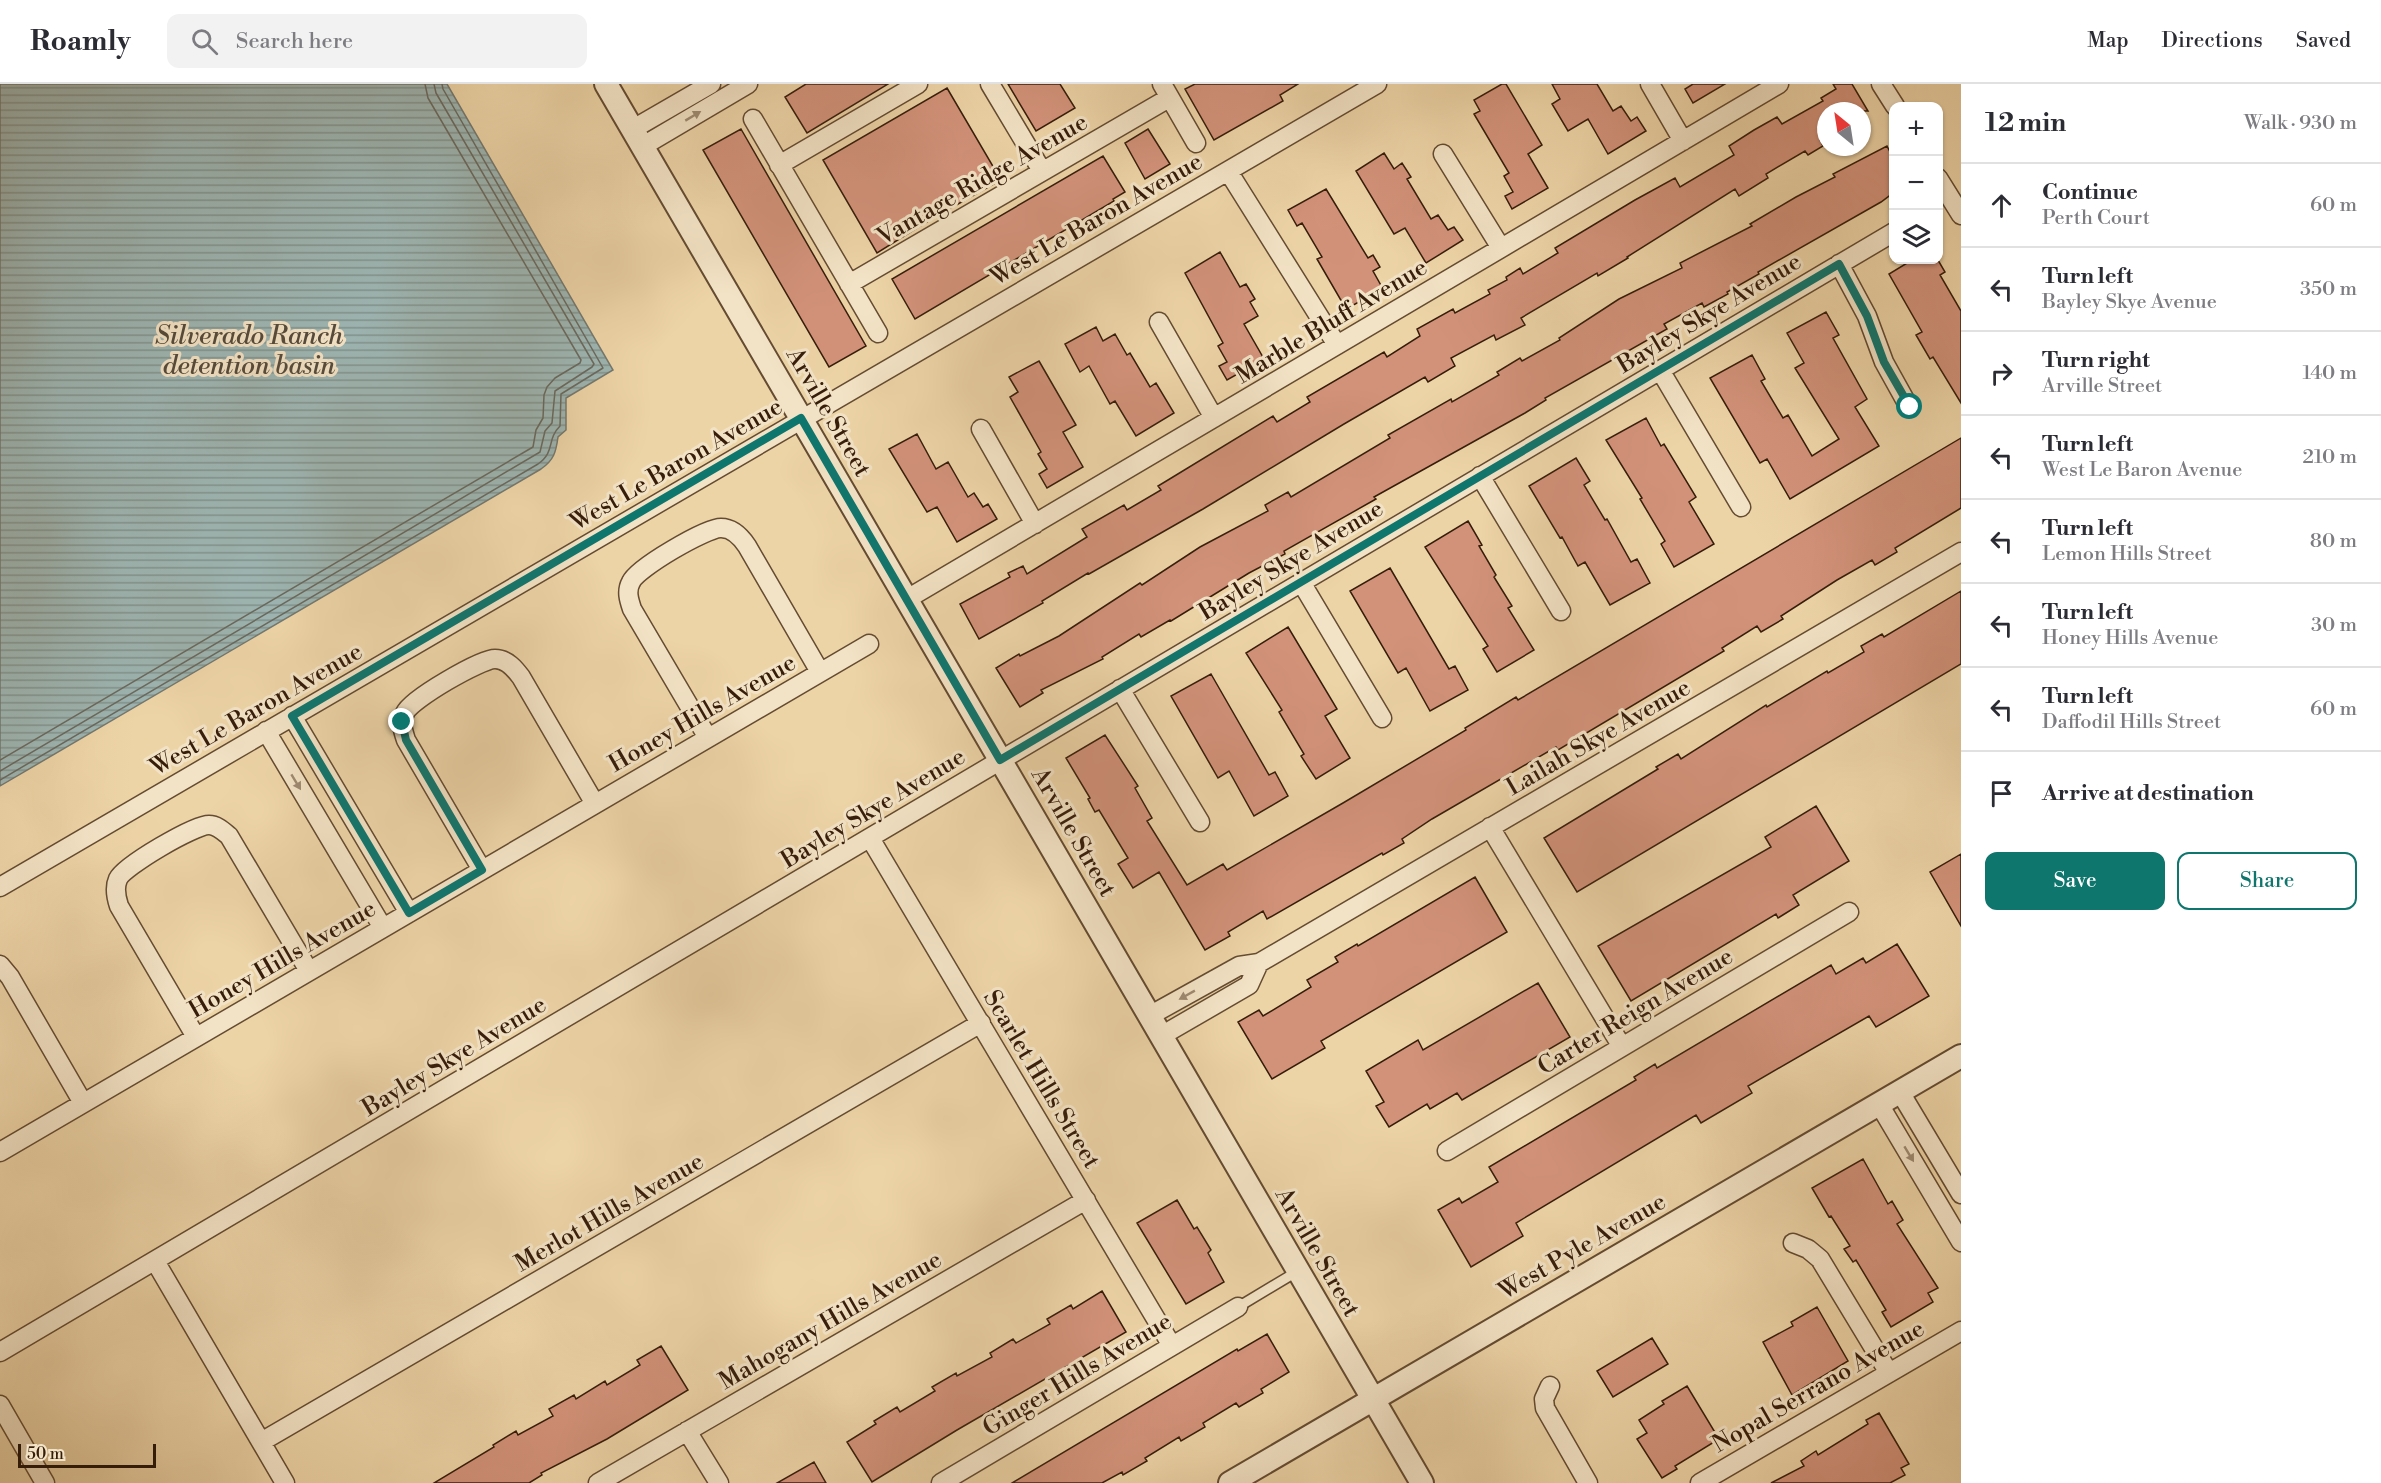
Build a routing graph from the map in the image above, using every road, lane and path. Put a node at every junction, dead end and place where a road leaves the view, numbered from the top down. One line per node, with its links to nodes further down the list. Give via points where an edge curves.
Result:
1 (606, 84): 13 (street, Arville Street)
2 (711, 84): 13 (street)
3 (748, 84): 13 (street, one-way to 3)
4 (918, 84): 17 (street)
5 (990, 84): 18 (street)
6 (1377, 84): 19 (street, West Le Baron Avenue)
7 (1650, 84): 14 (street)
8 (1779, 84): 14 (street, Marble Bluff Avenue)
9 (1881, 84): 11 (street)
10 (1165, 91): 15 (street); 18 (street, Vantage Ridge Avenue)
11 (1892, 102)
12 (753, 120): 17 (street)
13 (638, 138): 31 (street, Arville Street)
14 (1683, 141): 23 (street, Marble Bluff Avenue)
15 (1196, 143)
16 (1443, 154): 23 (street)
17 (779, 165): 25 (street)
18 (1042, 171): 25 (street, Vantage Ridge Avenue)
19 (1228, 171): 28 (street); 31 (street, West Le Baron Avenue)
20 (1943, 186): 21 (street)
21 (1961, 215)
22 (1889, 233): 24 (street, Bayley Skye Avenue)
23 (1502, 248): 28 (street, Marble Bluff Avenue)
24 (1839, 264): 29 (street, Bayley Skye Avenue); 30 (street, via 1867,316 1884,362)
25 (849, 284): 27 (street)
26 (1159, 322): 32 (street)
27 (878, 333)
28 (1337, 345): 32 (street, Marble Bluff Avenue)
29 (1660, 370): 34 (street, Bayley Skye Avenue); 35 (street)
30 (1910, 407)
31 (801, 418): 39 (street, Arville Street); 44 (street, West Le Baron Avenue)
32 (1214, 418): 36 (street, Marble Bluff Avenue)
33 (981, 429): 36 (street)
34 (1480, 476): 38 (street, Bayley Skye Avenue); 40 (street)
35 (1741, 507)
36 (1035, 524): 39 (street, Marble Bluff Avenue)
37 (1961, 552): 51 (street, Lailah Skye Avenue)
38 (1301, 582): 43 (street, Bayley Skye Avenue); 45 (street)
39 (907, 600): 48 (street, Arville Street)
40 (1561, 611)
41 (869, 644): 42 (street, Honey Hills Avenue)
42 (820, 672): 47 (street, Honey Hills Avenue); 47 (street, via 736,533 714,529 642,569 629,586 632,609)
43 (1120, 689): 48 (street, Bayley Skye Avenue); 50 (street)
44 (292, 716): 46 (street, West Le Baron Avenue); 56 (street)
45 (1382, 718)
46 (266, 731): 54 (street, West Le Baron Avenue); 57 (street, one-way to 57)
47 (708, 738): 49 (street, Honey Hills Avenue)
48 (1000, 760): 52 (street, Bayley Skye Avenue); 63 (street, Arville Street)
49 (595, 804): 53 (street, Honey Hills Avenue); 53 (street, via 516,670 495,658 479,664 409,706 403,717 403,731)
50 (1200, 822)
51 (1490, 827): 58 (street, Lailah Skye Avenue); 67 (street)
52 (870, 837): 64 (street, Scarlet Hills Street); 78 (street, Bayley Skye Avenue)
53 (482, 870): 56 (street, Honey Hills Avenue)
54 (0, 887)
55 (1849, 912): 67 (street, Carter Reign Avenue)
56 (409, 913): 57 (street, Honey Hills Avenue)
57 (383, 928): 60 (street, Honey Hills Avenue)
58 (1259, 963): 61 (street, Lailah Skye Avenue, via 1239,966); 62 (street, Lailah Skye Avenue, via 1249,985)
59 (0, 965): 70 (street)
60 (309, 971): 66 (street, Honey Hills Avenue); 66 (street, via 234,843 216,826 192,830 122,873 116,884 116,897)
61 (1214, 980): 62 (lane); 63 (street, Lailah Skye Avenue, one-way to 63)
62 (1224, 999): 65 (street, Lailah Skye Avenue)
63 (1149, 1016): 65 (street, Arville Street)
64 (981, 1023): 75 (street, Scarlet Hills Street); 89 (street, Merlot Hills Avenue)
65 (1161, 1036): 79 (street, Arville Street)
66 (196, 1037): 70 (street, Honey Hills Avenue)
67 (1622, 1047): 72 (street, Carter Reign Avenue)
68 (1961, 1056): 69 (street, West Pyle Avenue)
69 (1900, 1092): 71 (street, West Pyle Avenue); 74 (street)
70 (83, 1103): 73 (street, Honey Hills Avenue)
71 (1879, 1104): 76 (street, one-way to 76); 86 (street, West Pyle Avenue)
72 (1447, 1151)
73 (0, 1152)
74 (1961, 1194)
75 (1086, 1200): 82 (street, Scarlet Hills Street); 88 (street, Mahogany Hills Avenue)
76 (1961, 1242)
77 (1793, 1243): 84 (street, via 1820,1259)
78 (155, 1261): 83 (street, Bayley Skye Avenue); 89 (street)
79 (1298, 1271): 80 (lane); 86 (street, Arville Street)
80 (1238, 1307): 82 (street, Ginger Hills Avenue)
81 (1961, 1331): 84 (street, Nopal Serrano Avenue)
82 (1173, 1346): 94 (street, Ginger Hills Avenue)
83 (0, 1352)
84 (1888, 1373): 98 (street, Nopal Serrano Avenue)
85 (1550, 1386): 97 (street, via 1545,1408)
86 (1373, 1399): 95 (street, West Pyle Avenue); 96 (street, Arville Street)
87 (0, 1405): 90 (street)
88 (687, 1431): 92 (street, Mahogany Hills Avenue); 93 (street)
89 (261, 1442): 91 (street)
90 (45, 1483)
91 (285, 1483)
92 (598, 1483)
93 (718, 1483)
94 (941, 1483)
95 (1230, 1483)
96 (1422, 1483)
97 (1588, 1483)
98 (1700, 1483)

